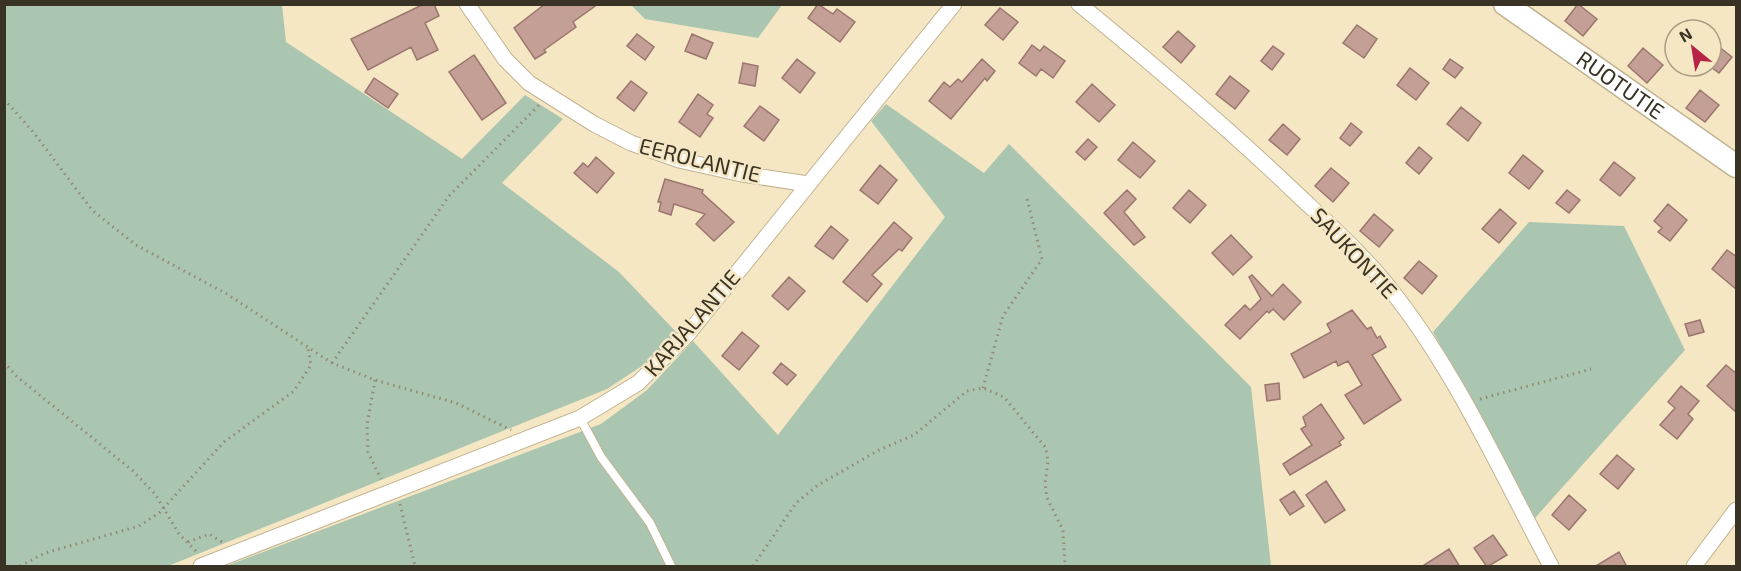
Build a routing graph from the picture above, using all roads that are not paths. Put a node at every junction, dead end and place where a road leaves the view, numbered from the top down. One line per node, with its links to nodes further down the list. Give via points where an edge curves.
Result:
1 (467, 4): 6 (street, EEROLANTIE, via 505,59 529,83 631,143 679,160)
2 (954, 4): 6 (street, KARJALANTIE)
3 (1079, 4): 11 (street, SAUKONTIE, via 1181,87 1349,243 1399,299 1465,407)
4 (1505, 4): 5 (street, RUOTUTIE)
5 (1737, 166)
6 (808, 184): 7 (street, KARJALANTIE, via 673,352 638,383)
7 (580, 418): 9 (street, KARJALANTIE); 10 (lane, via 601,457 650,523)
8 (1737, 510): 12 (street)
9 (205, 565)
10 (671, 567)
11 (1551, 567)
12 (1694, 567)

